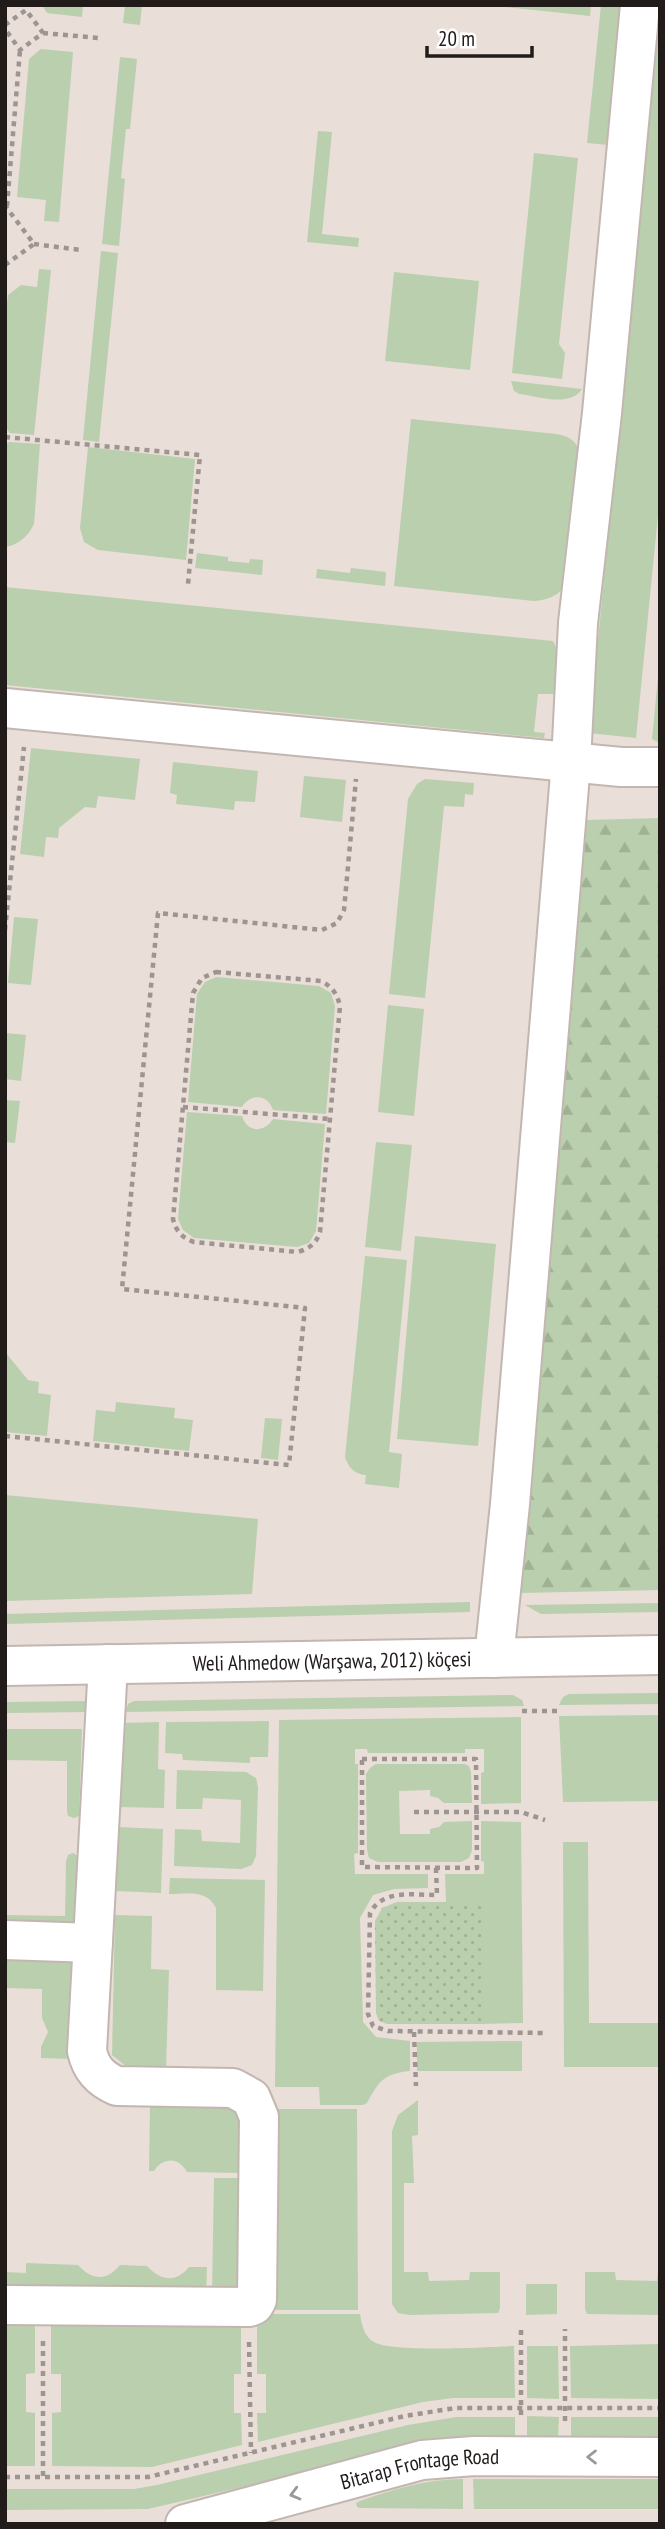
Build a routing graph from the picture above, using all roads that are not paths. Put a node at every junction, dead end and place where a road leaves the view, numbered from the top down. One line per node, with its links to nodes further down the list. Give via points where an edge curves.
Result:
1 (640, 5): 3 (street, via 578,623)
2 (5, 708): 3 (street)
3 (570, 762): 4 (street); 6 (street)
4 (660, 767)
5 (660, 1655): 6 (street, Weli Ahmedow (Warşawa, 2012) köçesi)
6 (494, 1658): 7 (street, Weli Ahmedow (Warşawa, 2012) köçesi)
7 (108, 1664): 8 (street, Weli Ahmedow (Warşawa, 2012) köçesi); 10 (street)
8 (5, 1666)
9 (5, 1940): 10 (street)
10 (93, 1943): 11 (street, via 88,2051 98,2073 117,2086 233,2088 257,2107 257,2300 249,2307)
11 (5, 2305)
12 (660, 2457): 13 (street, Bitarap Frontage Road, one-way to 13, via 422,2460)
13 (186, 2524)

